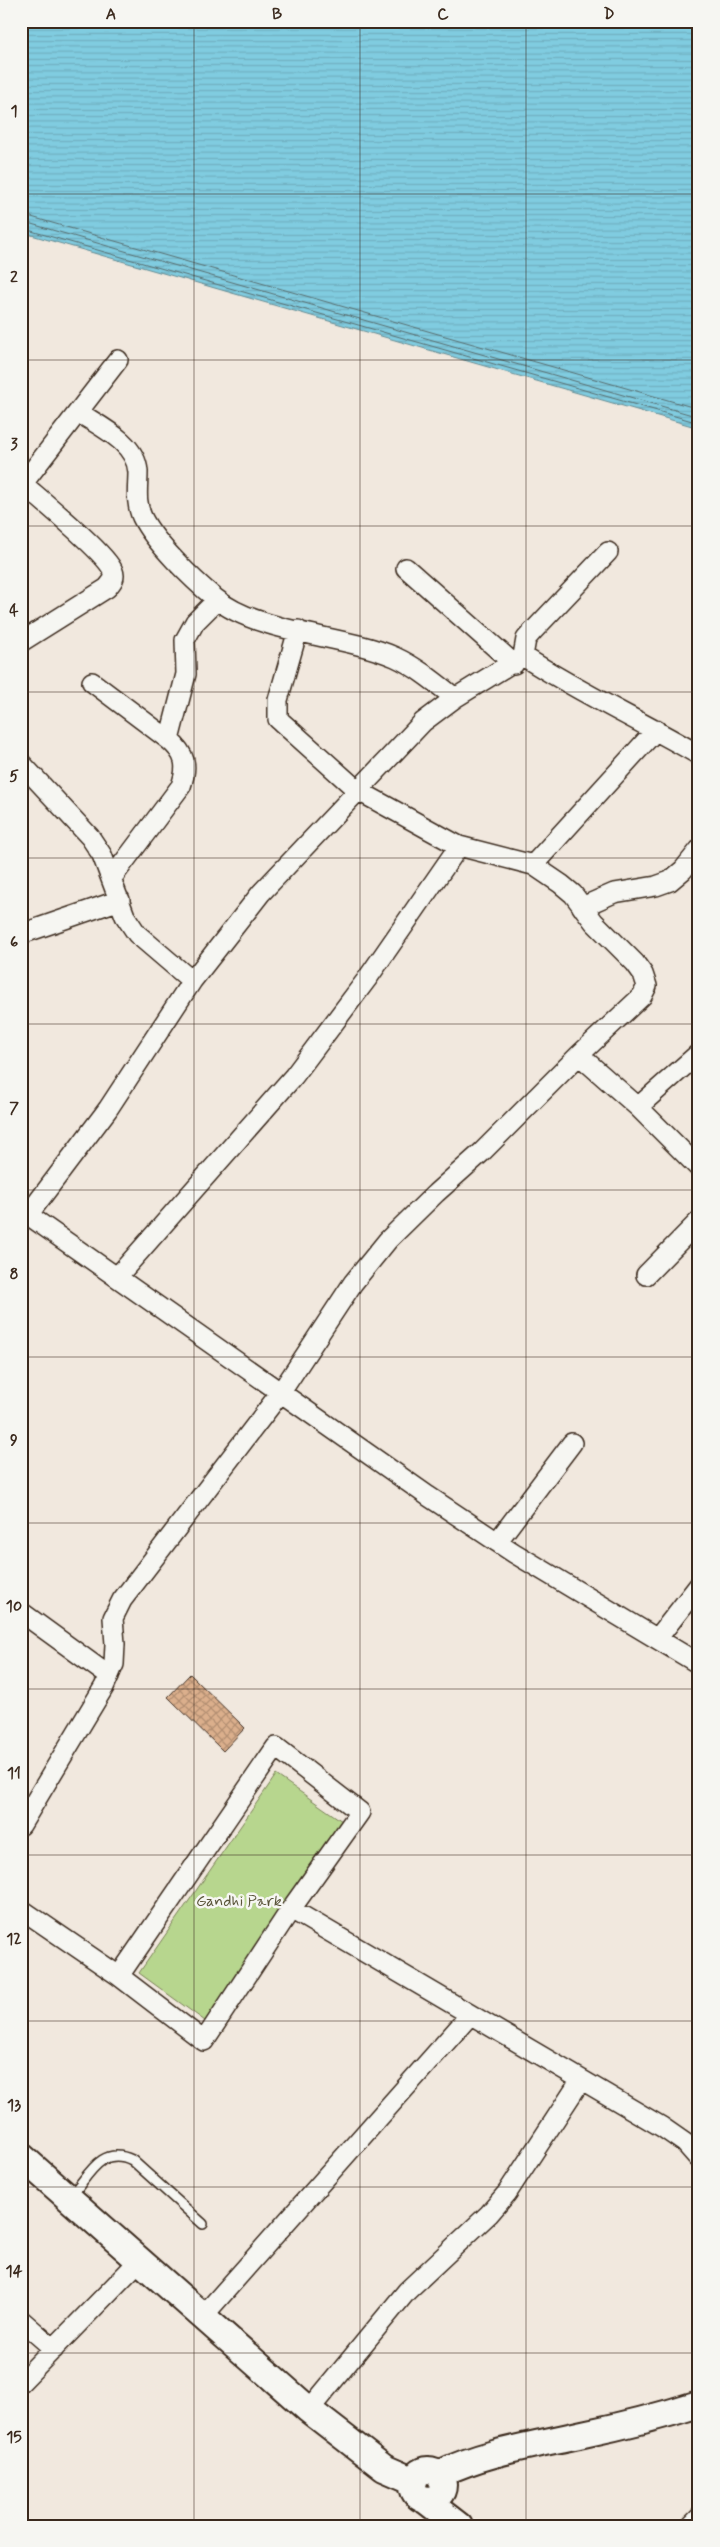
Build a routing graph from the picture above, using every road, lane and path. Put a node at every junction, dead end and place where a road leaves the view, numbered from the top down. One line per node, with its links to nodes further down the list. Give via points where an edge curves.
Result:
1 (118, 360): 2 (street)
2 (78, 412): 3 (street); 6 (street, via 126,446 138,469 137,498 146,524 191,577)
3 (22, 485): 8 (street, via 102,556 114,572 107,588)
4 (608, 552): 9 (street, via 533,631)
5 (406, 568): 9 (street)
6 (217, 600): 7 (street, via 249,618); 13 (street, via 195,622 185,640 186,674)
7 (298, 630): 11 (street, via 394,657); 16 (street, via 278,700 278,719)
8 (21, 642)
9 (518, 660): 11 (street); 12 (street)
10 (92, 682): 13 (street)
11 (455, 698): 16 (street, via 423,722)
12 (656, 730): 14 (street); 19 (street)
13 (170, 740): 20 (street, via 186,762 181,786)
14 (699, 755)
15 (21, 763): 20 (street, via 90,837)
16 (357, 790): 17 (street); 24 (street, via 261,892)
17 (459, 846): 19 (street); 32 (street, via 367,979 294,1076)
18 (699, 850): 22 (street, via 670,881 614,893)
19 (533, 865): 22 (street, via 562,884)
20 (112, 878): 21 (street)
21 (120, 900): 23 (street); 24 (street, via 125,916 137,934)
22 (582, 908): 26 (street, via 635,963 647,986 642,996)
23 (21, 934)
24 (192, 981): 29 (street, via 108,1109)
25 (699, 1053): 27 (street)
26 (579, 1055): 27 (street); 33 (street, via 388,1240 353,1283)
27 (638, 1106): 28 (street)
28 (699, 1168)
29 (24, 1212): 32 (street)
30 (699, 1221): 31 (street)
31 (646, 1275)
32 (117, 1277): 33 (street)
33 (281, 1392): 35 (street); 40 (street, via 122,1600 113,1618 114,1664)
34 (572, 1443): 35 (street)
35 (497, 1542): 38 (street)
36 (699, 1585): 38 (street)
37 (21, 1612): 40 (street)
38 (657, 1639): 39 (street)
39 (699, 1664)
40 (109, 1676): 41 (street)
41 (21, 1825)
42 (21, 1909): 44 (street)
43 (291, 1909): 44 (street, via 204,2041); 44 (street, via 360,1812 276,1748); 45 (street)
44 (119, 1976)
45 (470, 2015): 46 (street); 52 (street)
46 (581, 2080): 48 (street, via 685,2143); 57 (street, via 507,2193 407,2291)
47 (21, 2156): 49 (street)
48 (699, 2159)
49 (69, 2198): 50 (lane, via 102,2159 121,2154 132,2160); 51 (street)
50 (203, 2224)
51 (138, 2261): 52 (street); 54 (street)
52 (203, 2316): 57 (street)
53 (21, 2320): 54 (street)
54 (54, 2349): 55 (street)
55 (21, 2382)
56 (699, 2404): 58 (street, via 499,2452 456,2466 439,2474 443,2489 432,2500)
57 (308, 2410): 58 (street, via 384,2468)
58 (419, 2490): 60 (street)
59 (699, 2518): 61 (street)
60 (459, 2526)
61 (691, 2526)

